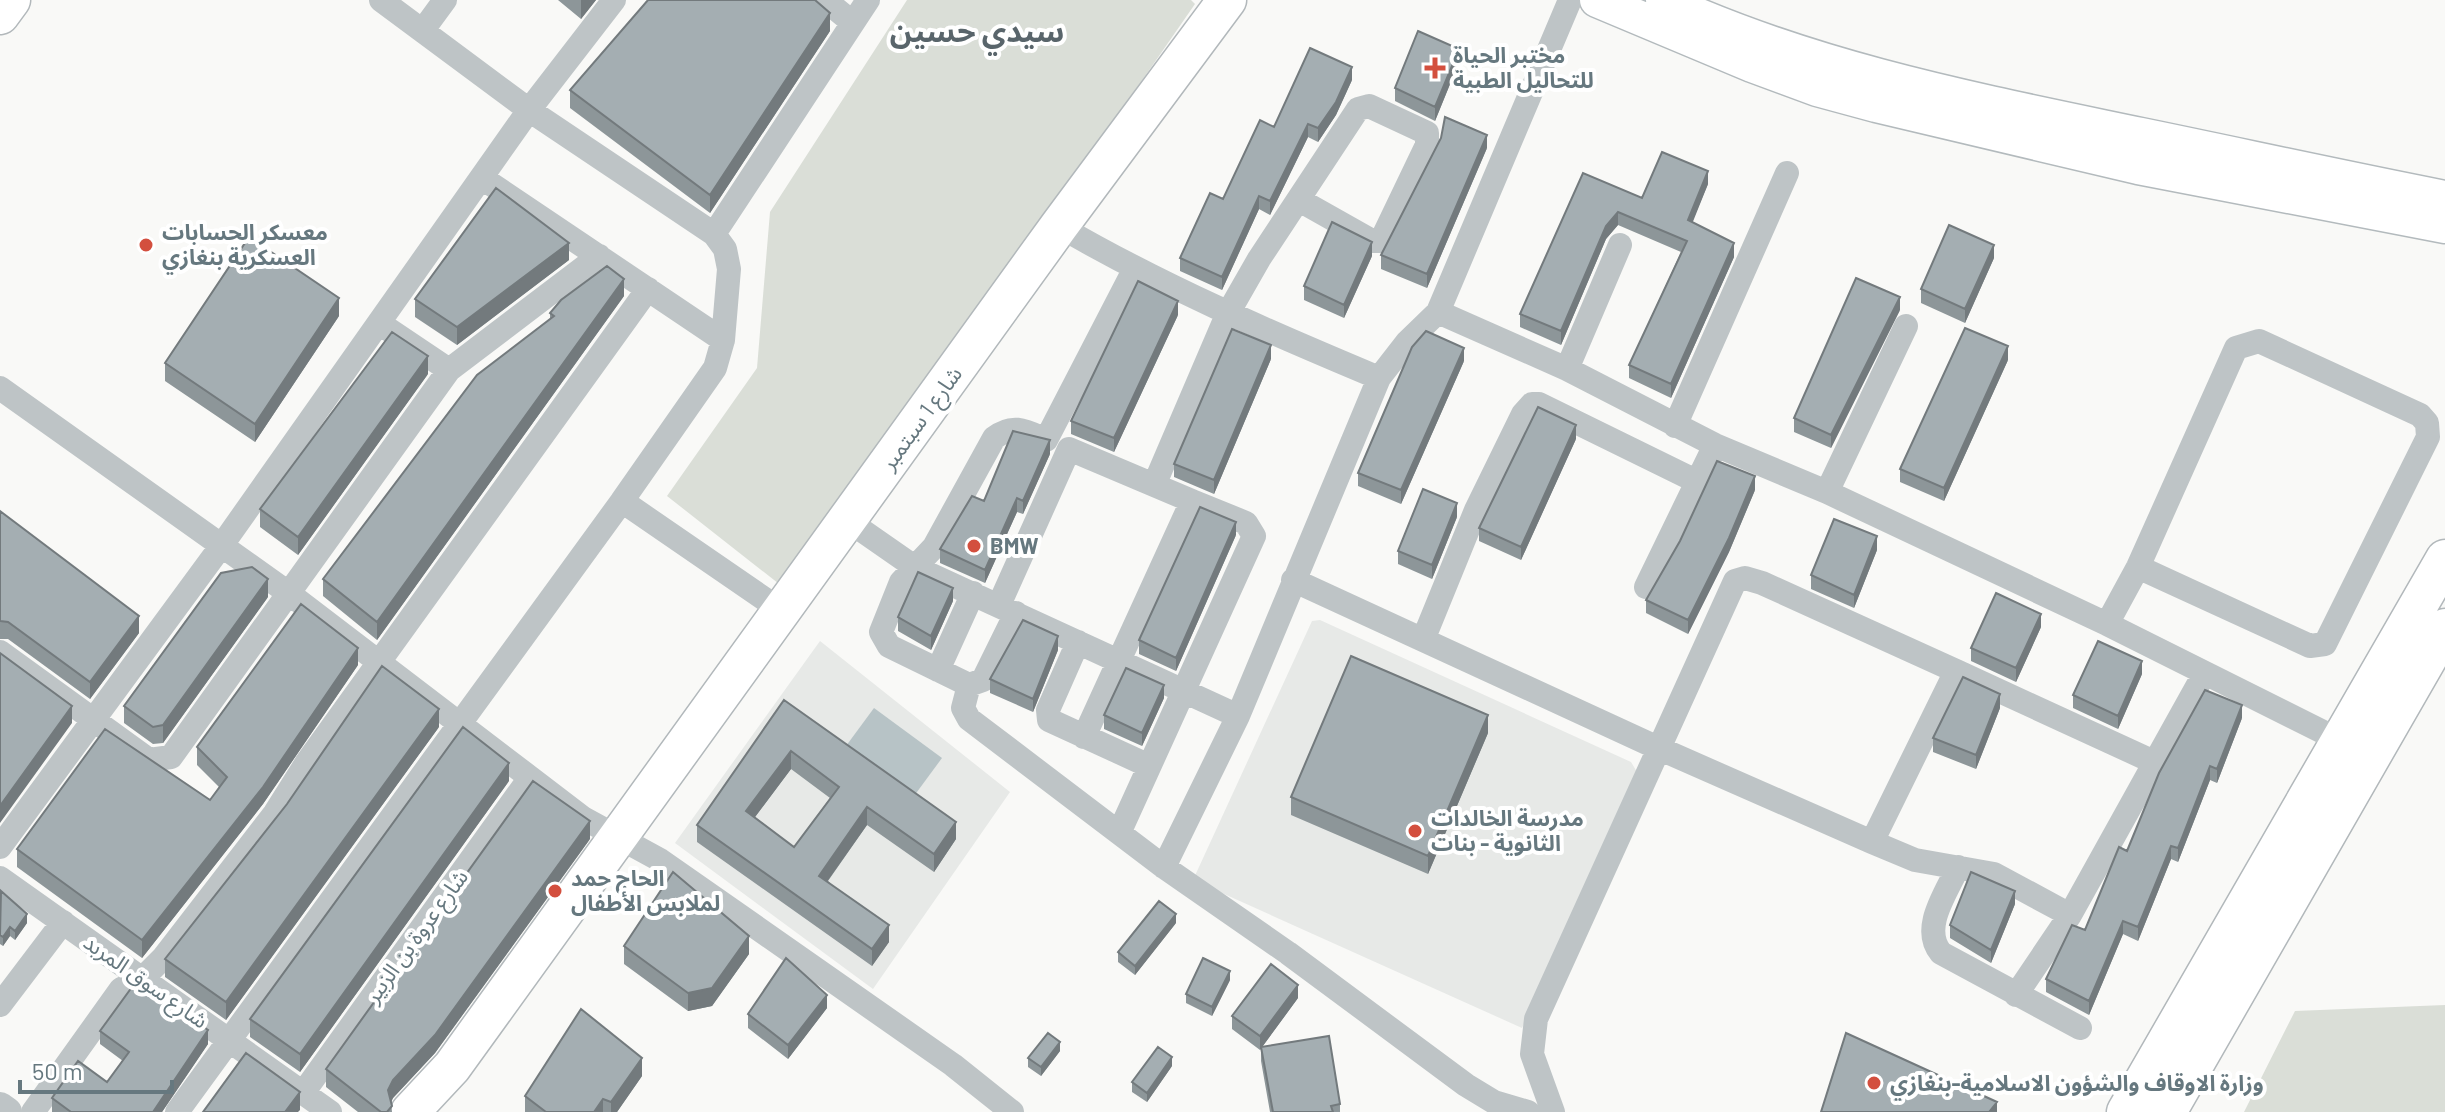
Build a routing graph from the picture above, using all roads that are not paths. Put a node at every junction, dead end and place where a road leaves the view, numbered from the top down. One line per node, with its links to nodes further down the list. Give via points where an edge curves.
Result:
1 (11, 0): 11 (main road)
2 (381, 0): 13 (street)
3 (445, 0): 13 (street)
4 (614, 0): 14 (street)
5 (825, 0): 12 (street)
6 (868, 0): 12 (street)
7 (1227, 0): 19 (main road, شارع 1 سبتمبر)
8 (1570, 0): 26 (street)
9 (1597, 0): 20 (main road, via 1752,65 1876,105 2138,167)
10 (1663, 0): 17 (main road, via 1791,50 1893,82)
11 (0, 15)
12 (853, 23): 21 (street)
13 (423, 30): 14 (street)
14 (529, 110): 16 (street); 21 (street)
15 (1787, 173): 35 (street)
16 (482, 178): 23 (street); 28 (street)
17 (2445, 198)
18 (1301, 201): 18 (street, via 1372,241 1381,241 1427,145 1427,133 1361,106); 27 (street)
19 (1059, 226): 24 (street); 44 (main road, شارع 1 سبتمبر)
20 (2445, 226)
21 (714, 234): 30 (street, via 725,249 729,269)
22 (1620, 245): 31 (street)
23 (599, 256): 25 (street); 32 (street)
24 (1134, 270): 27 (street); 36 (street)
25 (648, 289): 30 (street); 61 (street)
26 (1438, 312): 31 (street); 33 (street)
27 (1227, 315): 33 (street); 40 (street)
28 (379, 323): 32 (street); 45 (street)
29 (1906, 326): 41 (street)
30 (723, 340): 42 (street, via 715,368)
31 (1567, 369): 35 (street)
32 (449, 370): 51 (street)
33 (1379, 378): 49 (street)
34 (0, 388): 45 (street)
35 (1675, 426): 37 (street)
36 (1046, 440): 38 (street); 48 (street, via 1017,428 994,438 934,547)
37 (1715, 445): 39 (street); 41 (street)
38 (1069, 449): 40 (street); 53 (street)
39 (1698, 482): 50 (street); 57 (street, via 1532,404 1476,510)
40 (1155, 483): 43 (street)
41 (1827, 492): 55 (street)
42 (622, 501): 54 (street); 69 (street)
43 (1192, 501): 60 (street); 66 (street, via 1246,523 1254,536)
44 (847, 520): 48 (street); 54 (main road, شارع 1 سبتمبر)
45 (222, 545): 51 (street); 68 (street)
46 (2445, 559): 71 (main road)
47 (2138, 567): 47 (street, via 2310,646 2325,644 2428,437 2427,423 2420,415 2259,341 2245,342 2236,348); 55 (street)
48 (916, 568): 52 (street); 62 (street, via 901,582 881,632 889,646)
49 (1293, 580): 57 (street); 67 (street)
50 (1646, 587)
51 (287, 592): 61 (street); 68 (street, via 171,757 149,760)
52 (973, 593): 53 (street); 62 (street)
53 (1007, 609): 58 (street); 65 (street, via 983,680)
54 (782, 611): 77 (main road, شارع 1 سبتمبر)
55 (2107, 624): 64 (street)
56 (2445, 628): 103 (main road)
57 (1423, 640): 72 (street)
58 (1078, 642): 60 (street); 70 (street, via 1047,715 1055,725)
59 (0, 652): 68 (street)
60 (1119, 661): 66 (street); 70 (street)
61 (378, 664): 69 (street); 85 (street, via 275,813)
62 (938, 670): 65 (street)
63 (1956, 671): 72 (street, via 1745,578 1735,581); 73 (street); 78 (street)
64 (2204, 674): 71 (street); 73 (street)
65 (969, 685): 76 (street, via 963,708 969,719)
66 (1182, 688): 67 (street); 74 (street)
67 (1238, 716): 80 (street)
68 (94, 721): 79 (street)
69 (457, 725): 75 (street); 89 (street)
70 (1084, 737): 74 (street)
71 (2343, 742): 102 (main road)
72 (1658, 748): 78 (street); 101 (street, via 1536,1019 1532,1054)
73 (2156, 763): 83 (street)
74 (1147, 765): 76 (street)
75 (529, 779): 77 (street); 91 (street, شارع عروة بن الزبير)
76 (1120, 831): 80 (street)
77 (617, 837): 90 (main road, شارع 1 سبتمبر); 99 (street, via 660,860)
78 (1872, 842): 81 (street, via 1915,860)
79 (0, 847)
80 (1164, 867): 100 (street, via 1466,1085 1494,1102)
81 (1958, 867): 83 (street, via 1994,874); 86 (street, via 1931,928 1935,946)
82 (0, 878): 84 (street, شارع سوق المربد)
83 (2070, 915): 86 (street)
84 (63, 922): 85 (street, شارع سوق المربد); 87 (street)
85 (142, 979): 89 (street, شارع سوق المربد); 94 (street, via 121,989)
86 (2016, 995): 88 (street)
87 (0, 1005)
88 (2080, 1028)
89 (229, 1040): 91 (street, شارع سوق المربد); 95 (street)
90 (452, 1067): 97 (main road); 98 (main road)
91 (303, 1093): 96 (street, شارع سوق المربد)
92 (0, 1107): 93 (street)
93 (7, 1112)
94 (33, 1112)
95 (177, 1112)
96 (330, 1112)
97 (410, 1112)
98 (430, 1112)
99 (1012, 1112)
100 (1528, 1112)
101 (1553, 1112)
102 (2126, 1112)
103 (2167, 1112)

